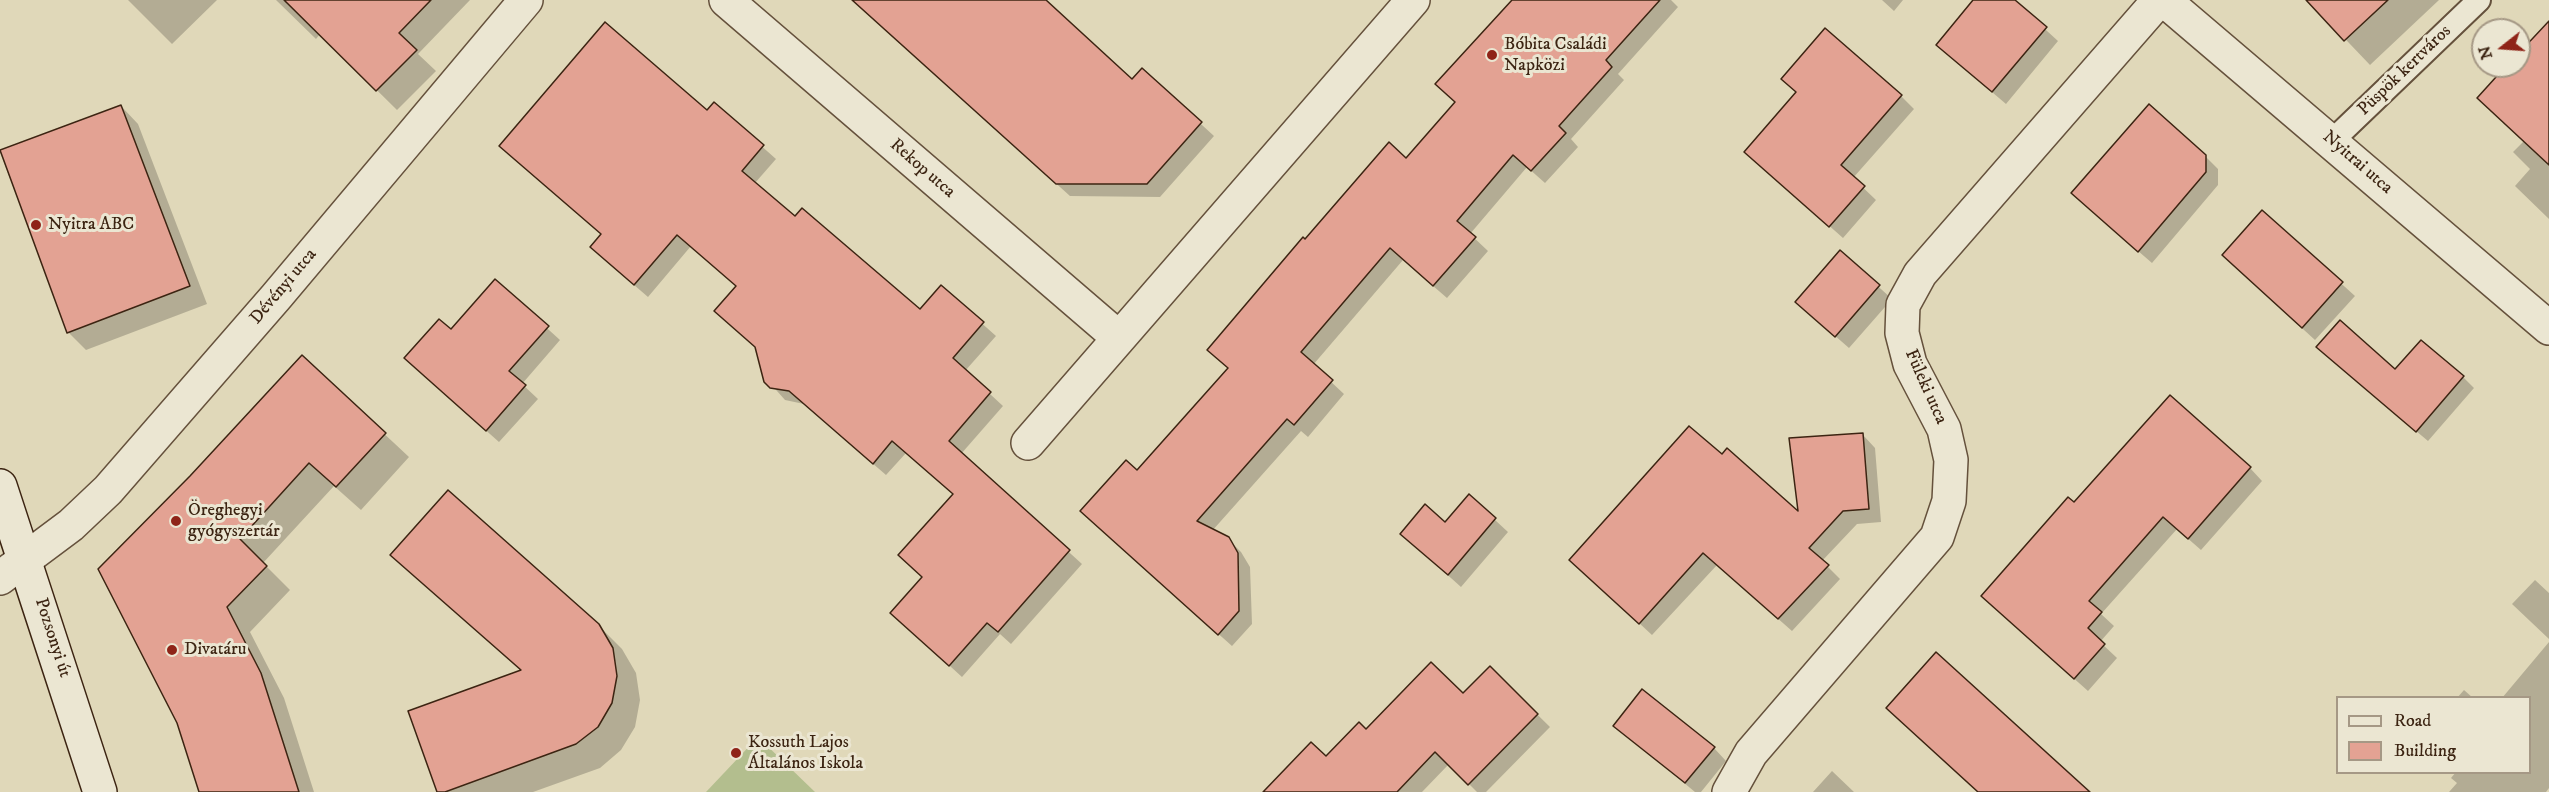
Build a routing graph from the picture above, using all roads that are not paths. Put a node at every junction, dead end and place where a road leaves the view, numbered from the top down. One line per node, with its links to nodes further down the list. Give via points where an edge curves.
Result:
1 (526, 0): 12 (street, Dévényi utca, via 108,490)
2 (726, 0): 9 (street, Rekop utca)
3 (1413, 0): 9 (street)
4 (2159, 0): 15 (street, Füleki utca, via 1920,274 1903,305 1902,333 1910,364 1944,429 1951,460 1949,501 1937,537 1751,753)
5 (2164, 0): 7 (street, Nyitrai utca)
6 (2479, 0): 7 (lane, Püspök kertváros)
7 (2332, 141): 8 (street, Nyitrai utca)
8 (2549, 327)
9 (1119, 338): 10 (street)
10 (1028, 443)
11 (0, 486): 12 (street, Pozsonyi út)
12 (26, 559): 13 (street, Dévényi utca); 14 (street, Pozsonyi út)
13 (0, 578)
14 (100, 792)
15 (1730, 792)

